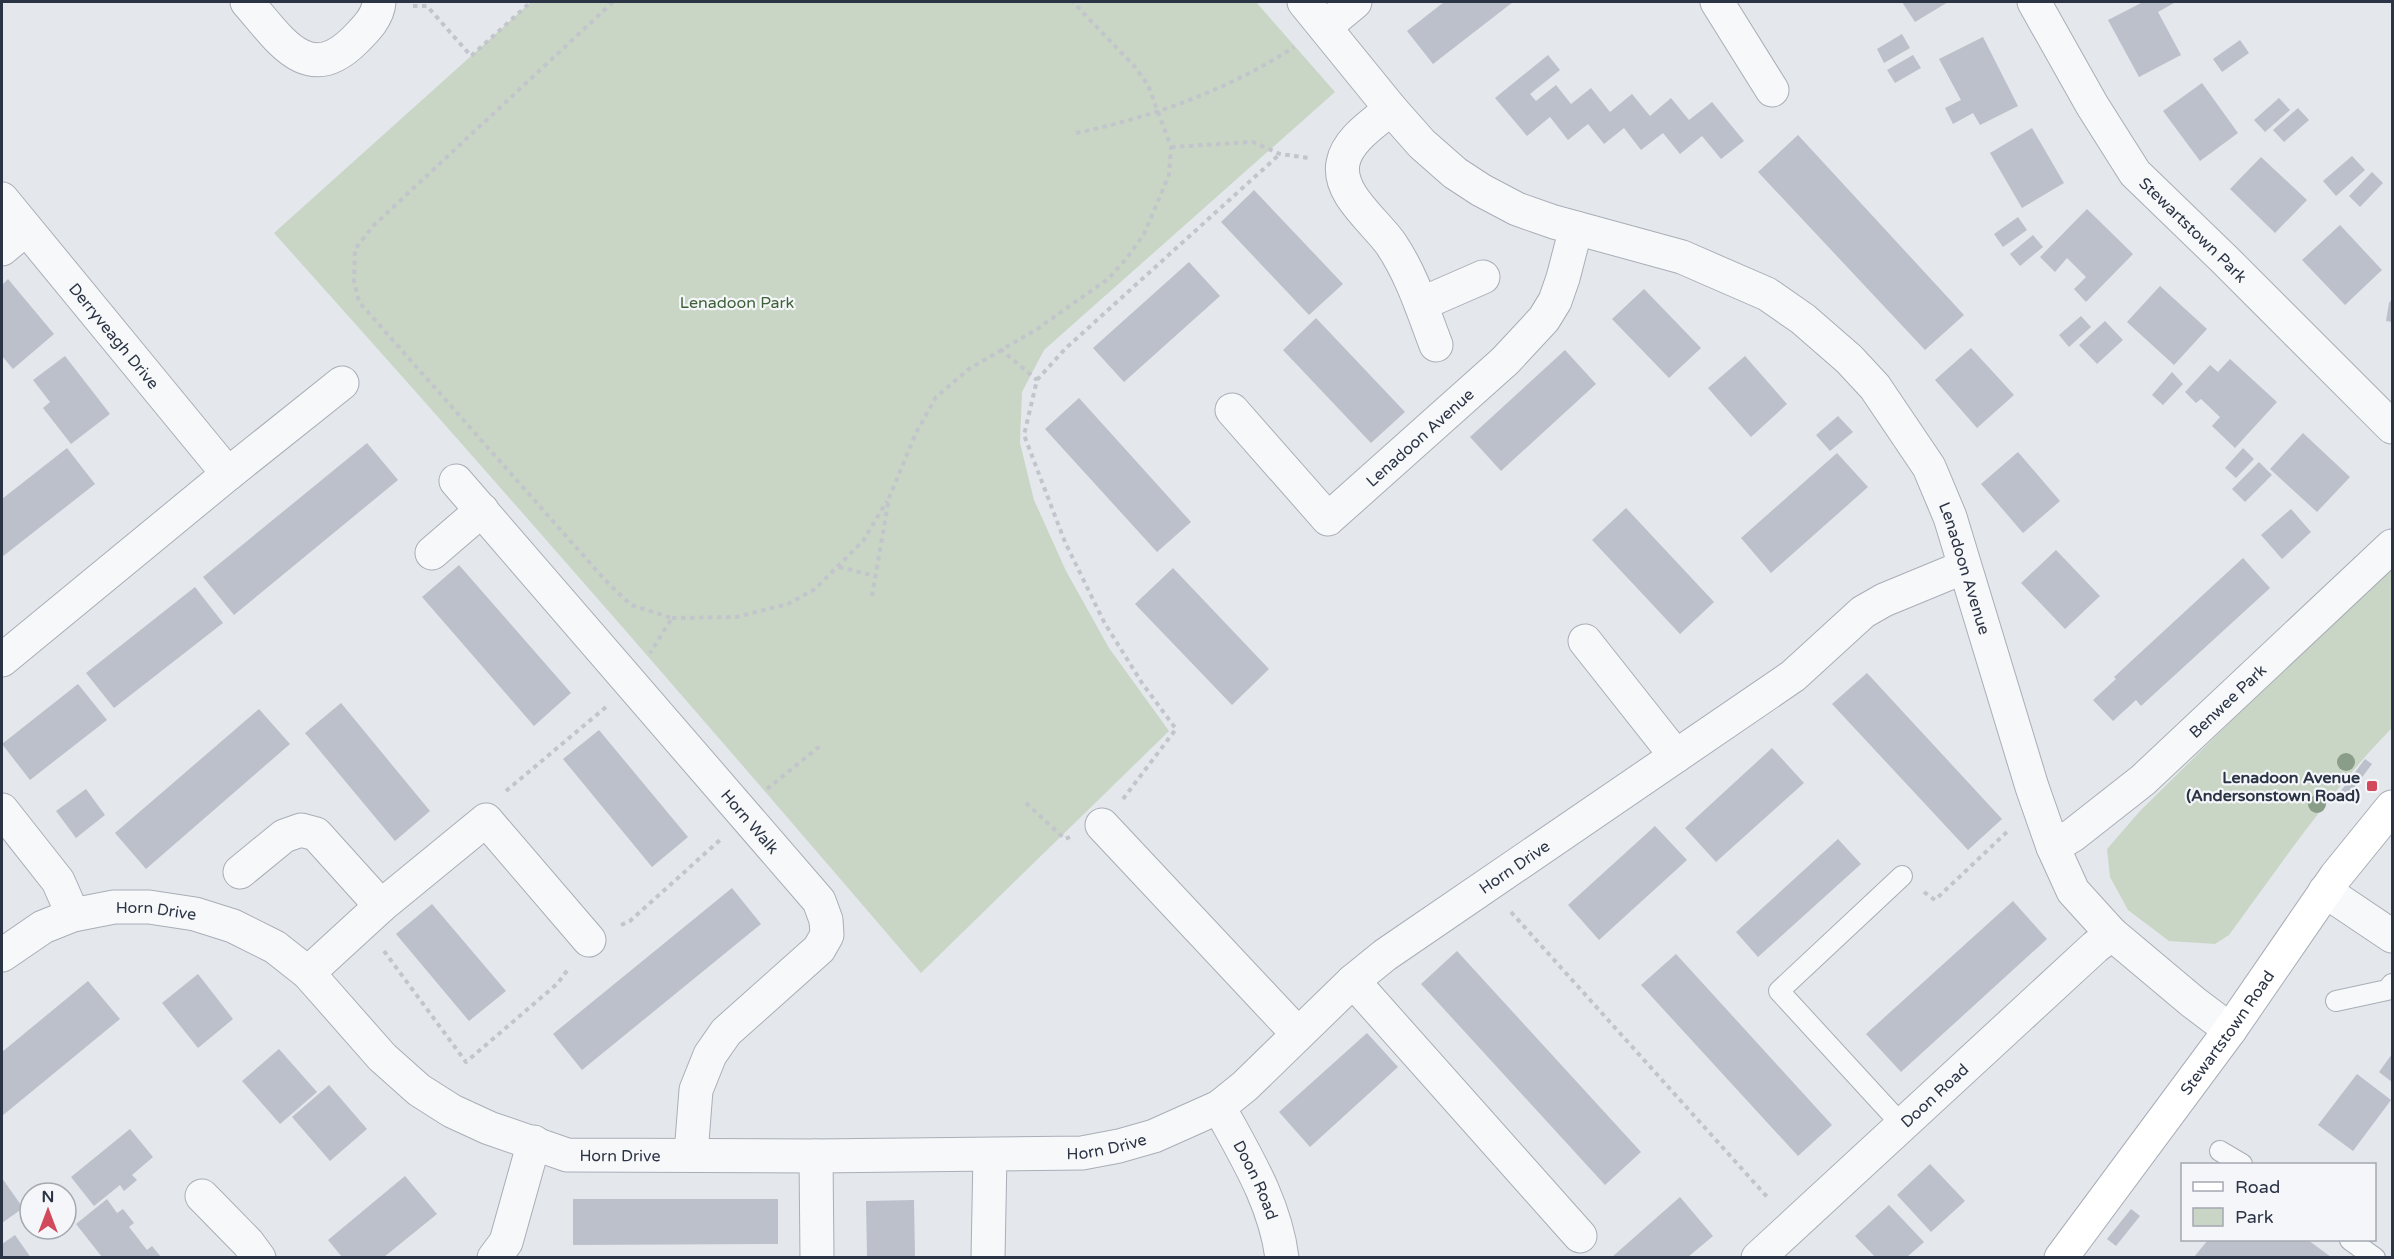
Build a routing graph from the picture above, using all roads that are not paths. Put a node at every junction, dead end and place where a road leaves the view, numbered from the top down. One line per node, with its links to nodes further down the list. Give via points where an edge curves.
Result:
1 (247, 2): 6 (street, via 292,52 308,59 326,60 342,53 362,33 374,19)
2 (1304, 2): 7 (street, Lenadoon Avenue)
3 (1354, 2): 7 (street)
4 (1717, 2): 8 (street)
5 (2034, 2): 18 (street, Stewartstown Park, via 2135,173)
6 (379, 3)
7 (1325, 27): 9 (street, Lenadoon Avenue)
8 (1772, 90)
9 (1391, 109): 11 (street, Lenadoon Avenue, via 1422,144 1481,190 1517,208); 14 (street, via 1347,149 1342,177 1356,204 1401,260)
10 (2, 199): 12 (street, Derryveagh Drive)
11 (1576, 228): 17 (street, Lenadoon Avenue, via 1563,278 1544,320 1505,361 1328,519); 24 (street, Lenadoon Avenue, via 1638,243 1720,271 1767,294 1841,352 1875,387 1929,467 1950,517)
12 (14, 239): 19 (street, Derryveagh Drive)
13 (1483, 277): 14 (street)
14 (1420, 304): 15 (street)
15 (1436, 345)
16 (342, 383): 19 (street)
17 (1232, 410)
18 (2392, 427)
19 (228, 474): 26 (street)
20 (456, 481): 21 (street, Horn Walk)
21 (482, 510): 23 (street); 51 (street, Horn Walk, via 819,901 826,920 827,935 819,949 726,1032 710,1054 696,1090)
22 (2392, 546): 31 (street, Benwee Park, via 2143,780)
23 (432, 553)
24 (1964, 567): 27 (street, Horn Drive, via 1863,612 1793,676); 31 (street, Lenadoon Avenue)
25 (1584, 641): 27 (street)
26 (2, 660)
27 (1676, 756): 42 (street, Horn Drive, via 1402,943)
28 (2392, 807): 34 (main road, Stewartstown Road)
29 (2, 810): 35 (street, via 58,881)
30 (1102, 825): 46 (street)
31 (2054, 847): 37 (street, Lenadoon Avenue, via 2073,891)
32 (240, 872): 36 (street, via 284,836 302,830 316,834)
33 (1902, 876): 48 (lane, via 1779,991)
34 (2325, 891): 38 (street); 45 (main road, Stewartstown Road)
35 (73, 915): 40 (street, Horn Drive, via 43,927); 41 (street, Horn Drive, via 114,907 149,907 195,914 233,926 275,947)
36 (372, 915): 39 (street, via 486,820); 41 (street)
37 (2112, 934): 45 (street, Lenadoon Avenue); 48 (street, Doon Road)
38 (2392, 936)
39 (589, 940)
40 (2, 955)
41 (308, 973): 49 (street, Horn Drive, via 382,1057 419,1090 470,1120)
42 (1353, 981): 46 (street, Horn Drive); 56 (street)
43 (2392, 984): 44 (lane, via 2387,990)
44 (2336, 1001)
45 (2230, 1030): 64 (main road, Stewartstown Road)
46 (1298, 1034): 47 (street, Horn Drive)
47 (1219, 1107): 52 (street, Horn Drive, via 1154,1136 1119,1146 1082,1153); 62 (street, Doon Road, via 1270,1206)
48 (1902, 1125): 63 (street, Doon Road)
49 (534, 1142): 51 (street, Horn Drive, via 567,1155); 59 (street, via 506,1242)
50 (2220, 1151): 54 (lane)
51 (691, 1154): 53 (street, Horn Drive)
52 (990, 1155): 53 (street, Horn Drive); 61 (street)
53 (816, 1156): 60 (street)
54 (2240, 1163)
55 (202, 1196): 58 (street)
56 (1580, 1236)
57 (2353, 1241): 65 (lane)
58 (259, 1257)
59 (494, 1257)
60 (817, 1257)
61 (988, 1257)
62 (1282, 1257)
63 (1758, 1257)
64 (2061, 1257)
65 (2375, 1257)

